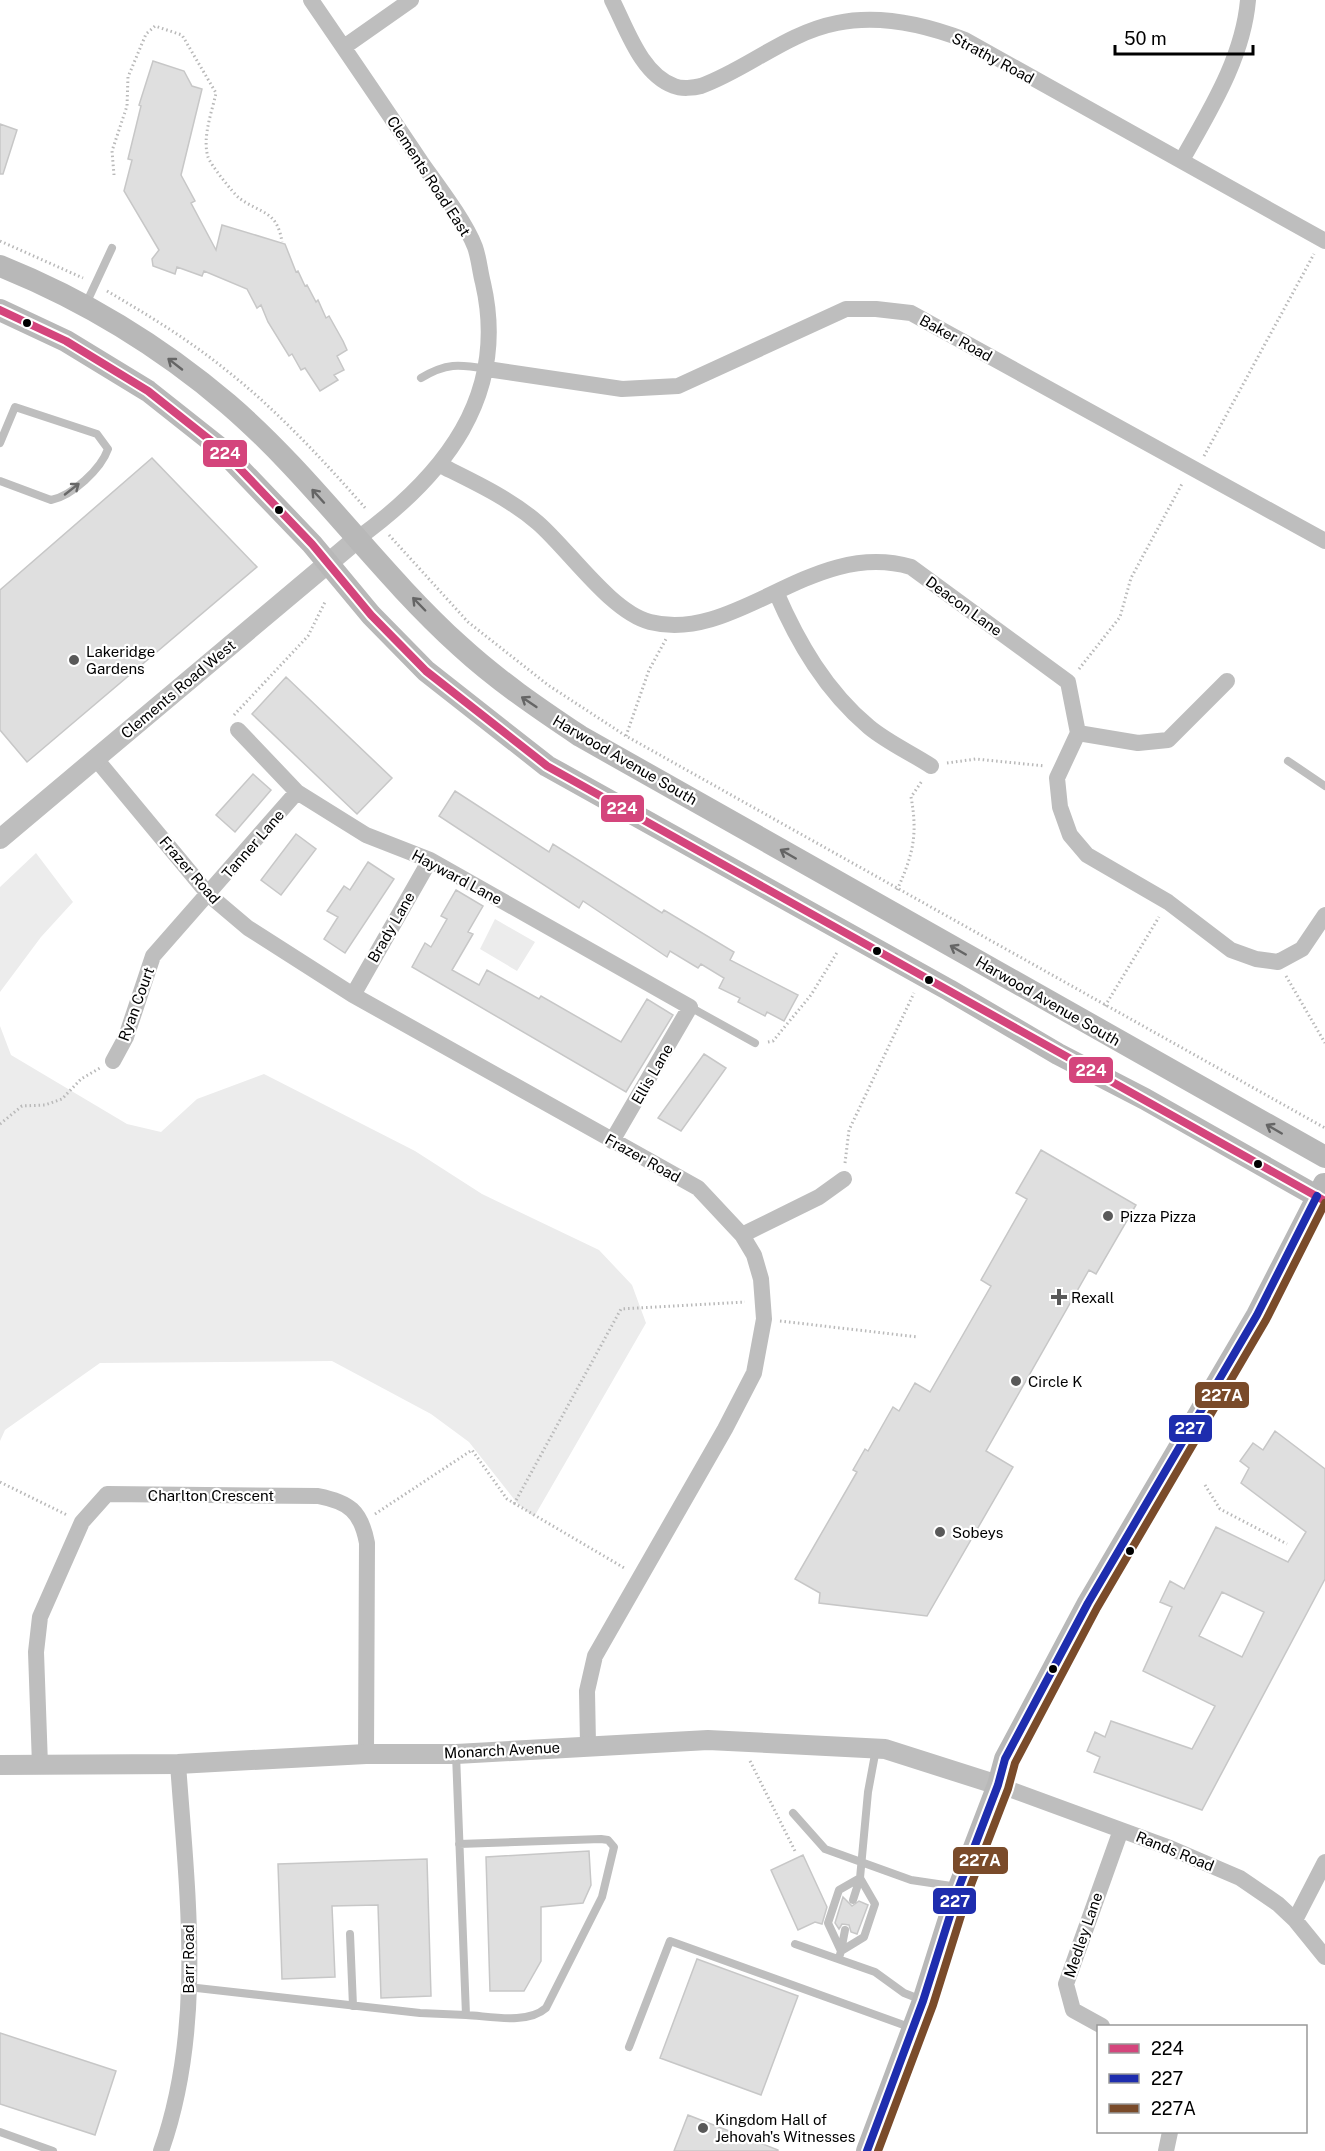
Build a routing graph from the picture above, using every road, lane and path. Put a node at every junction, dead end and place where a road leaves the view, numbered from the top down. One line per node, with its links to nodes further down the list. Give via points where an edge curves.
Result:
1 (311, 0): 5 (street, Clements Road East)
2 (411, 0): 5 (street)
3 (612, 0): 6 (street, Strathy Road, via 636,49 659,79 677,87 699,87 805,31 839,22 902,21 966,40)
4 (1248, 0): 6 (street, via 1236,57)
5 (344, 47): 14 (street, Clements Road East, via 475,247 489,308)
6 (1182, 160): 8 (street, Strathy Road)
7 (114, 175): 9 (path, via 112,150 127,106 128,77 146,34 155,26 165,28 182,35 216,93 207,136 208,158 237,197 273,218)
8 (1325, 241)
9 (282, 242)
10 (112, 248): 12 (lane)
11 (0, 266): 12 (main road, Harwood Avenue South)
12 (85, 307): 20 (main road, Harwood Avenue South, one-way to 12, via 286,460 228,405 166,357)
13 (0, 310): 22 (main road, via 66,341 148,391 220,448)
14 (487, 369): 15 (lane, via 460,364 438,367); 17 (street, Clements Road East, via 468,420); 21 (street, Baker Road, via 622,389 678,386 846,309 911,313)
15 (421, 378)
16 (0, 443): 18 (lane, one-way to 16, via 51,500 58,499 99,465 108,449 97,434 15,407)
17 (440, 465): 20 (street, Clements Road East, via 415,492); 25 (street, Deacon Lane, via 499,495 538,523 633,615)
18 (0, 481)
19 (393, 538): 29 (path, via 468,622 548,686)
20 (357, 539): 22 (street, Clements Road West); 41 (main road, Harwood Avenue South, one-way to 20, via 580,736 517,694 459,646)
21 (1325, 541)
22 (328, 563): 30 (street, Clements Road West); 43 (main road, via 371,615 426,671 547,766)
23 (777, 592): 25 (street, Deacon Lane, via 693,624); 28 (street, Deacon Lane, via 852,562 889,560 911,567 1068,682); 32 (street, via 816,669 841,701 870,729)
24 (325, 602): 27 (path, via 308,636 237,709)
25 (672, 624): 29 (path, via 664,647 649,670)
26 (1227, 681): 28 (street, via 1168,740 1138,743)
27 (234, 727): 35 (street, Hayward Lane)
28 (1078, 734): 33 (street)
29 (626, 736): 38 (path)
30 (96, 759): 36 (street, Clements Road West); 39 (street, Frazer Road)
31 (1288, 761): 34 (lane)
32 (931, 766): 33 (path, via 976,759); 38 (path, via 910,797 916,824 913,853)
33 (1061, 768): 40 (street, via 1057,778 1060,807 1070,835 1087,855)
34 (1325, 786)
35 (297, 792): 37 (street, Hayward Lane, via 366,835); 39 (street, Tanner Lane)
36 (0, 839)
37 (430, 860): 46 (street, Brady Lane); 48 (street, Hayward Lane)
38 (898, 888): 41 (path); 47 (path)
39 (209, 895): 46 (street, Frazer Road, via 248,928); 51 (street, Ryan Court, via 153,956 126,1037)
40 (1168, 902): 44 (street, via 1231,950); 47 (path)
41 (886, 909): 55 (main road, Harwood Avenue South, one-way to 41)
42 (1325, 915): 44 (street, via 1302,949)
43 (851, 936): 45 (main road); 49 (path, via 811,995 773,1041)
44 (1278, 962): 50 (path)
45 (926, 978): 56 (path, via 910,998 849,1130); 57 (main road, via 1058,1054)
46 (353, 995): 54 (street, Frazer Road)
47 (1105, 1006): 53 (path)
48 (690, 1007): 49 (lane); 54 (street, Ellis Lane)
49 (755, 1042)
50 (1325, 1043)
51 (113, 1061): 52 (path, via 81,1079 62,1099 22,1107)
52 (0, 1124)
53 (1325, 1128)
54 (612, 1141): 58 (street, Frazer Road, via 698,1188)
55 (1325, 1157)
56 (844, 1179): 58 (street, via 819,1197)
57 (1322, 1193): 77 (main road, via 1257,1315 1052,1668 1005,1759)
58 (742, 1234): 59 (street, Frazer Road, via 754,1255)
59 (763, 1301): 60 (street, Frazer Road); 64 (path, via 621,1310)
60 (764, 1319): 61 (path); 68 (street, Frazer Road, via 754,1372)
61 (918, 1337)
62 (0, 1482): 66 (path)
63 (1205, 1485): 67 (path, via 1220,1509)
64 (514, 1504): 65 (path, via 472,1450); 68 (path)
65 (363, 1520): 66 (street, Charlton Crescent, via 342,1501 318,1496 107,1494); 72 (street, via 367,1543)
66 (82, 1522): 76 (street, Charlton Crescent, via 40,1617 36,1652)
67 (1287, 1544)
68 (640, 1577): 70 (street, Frazer Road, via 595,1656 587,1691)
69 (740, 1742): 70 (street, Monarch Avenue); 71 (street, Monarch Avenue); 81 (path)
70 (588, 1745): 73 (street, Monarch Avenue)
71 (876, 1749): 77 (street, Monarch Avenue); 82 (lane)
72 (366, 1754): 73 (street, Monarch Avenue); 74 (street, Monarch Avenue)
73 (456, 1754): 80 (lane)
74 (178, 1764): 76 (street, Monarch Avenue); 93 (street, Barr Road, via 189,1928)
75 (0, 1765): 76 (street, Monarch Avenue)
76 (40, 1765)
77 (998, 1785): 79 (street, Rands Road); 85 (main road)
78 (793, 1813): 82 (lane, via 825,1849)
79 (1121, 1830): 87 (street, Rands Road, via 1240,1878); 97 (street, Medley Lane, via 1066,1984 1073,2010)
80 (459, 1844): 96 (lane); 96 (lane, via 601,1839 614,1847 602,1897 546,2008 539,2014 523,2017)
81 (796, 1854)
82 (862, 1862): 84 (lane); 85 (lane, via 911,1880)
83 (1325, 1862): 87 (street)
84 (860, 1878): 86 (lane); 91 (lane, via 839,1890 828,1923); 91 (lane, via 875,1904 864,1937)
85 (959, 1887): 94 (main road)
86 (853, 1900)
87 (1295, 1920): 92 (street, Rands Road)
88 (845, 1930): 91 (lane)
89 (350, 1934): 95 (lane)
90 (795, 1944): 91 (lane)
91 (840, 1954): 94 (lane)
92 (1325, 1958)
93 (188, 1987): 95 (lane); 103 (street, Barr Road, via 182,2060)
94 (923, 2001): 98 (main road)
95 (353, 2006): 96 (lane)
96 (466, 2015)
97 (1100, 2025)
98 (912, 2028): 99 (lane, via 670,1941); 104 (main road)
99 (628, 2047)
100 (0, 2132): 102 (lane)
101 (1170, 2133): 105 (street)
102 (53, 2151)
103 (161, 2151)
104 (867, 2151)
105 (1166, 2151)

